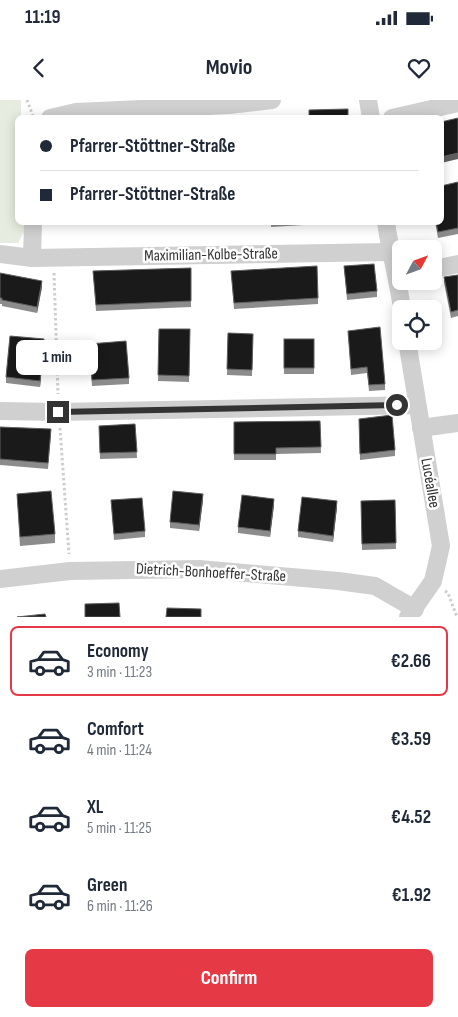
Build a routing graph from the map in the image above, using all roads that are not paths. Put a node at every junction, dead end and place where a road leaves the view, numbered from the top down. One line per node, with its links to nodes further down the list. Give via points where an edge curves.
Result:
1 (272, 100): 4 (street)
2 (368, 100): 5 (street)
3 (458, 104): 6 (street)
4 (63, 115)
5 (370, 115)
6 (406, 115)
7 (33, 225): 12 (street)
8 (386, 225): 9 (street)
9 (390, 252): 11 (street); 12 (street, Maximilian-Kolbe-Straße)
10 (0, 254): 12 (street, Maximilian-Kolbe-Straße)
11 (392, 257)
12 (32, 258)
13 (458, 264): 14 (street)
14 (442, 267)
15 (408, 350): 16 (street, Lucéallee)
16 (417, 405): 17 (street); 19 (street, Lucéallee)
17 (0, 411)
18 (458, 424): 19 (street)
19 (420, 428): 21 (street, Lucéallee, via 440,546 433,581)
20 (0, 579): 21 (street, Dietrich-Bonhoeffer-Straße, via 79,571 199,569 375,586)
21 (411, 613)

